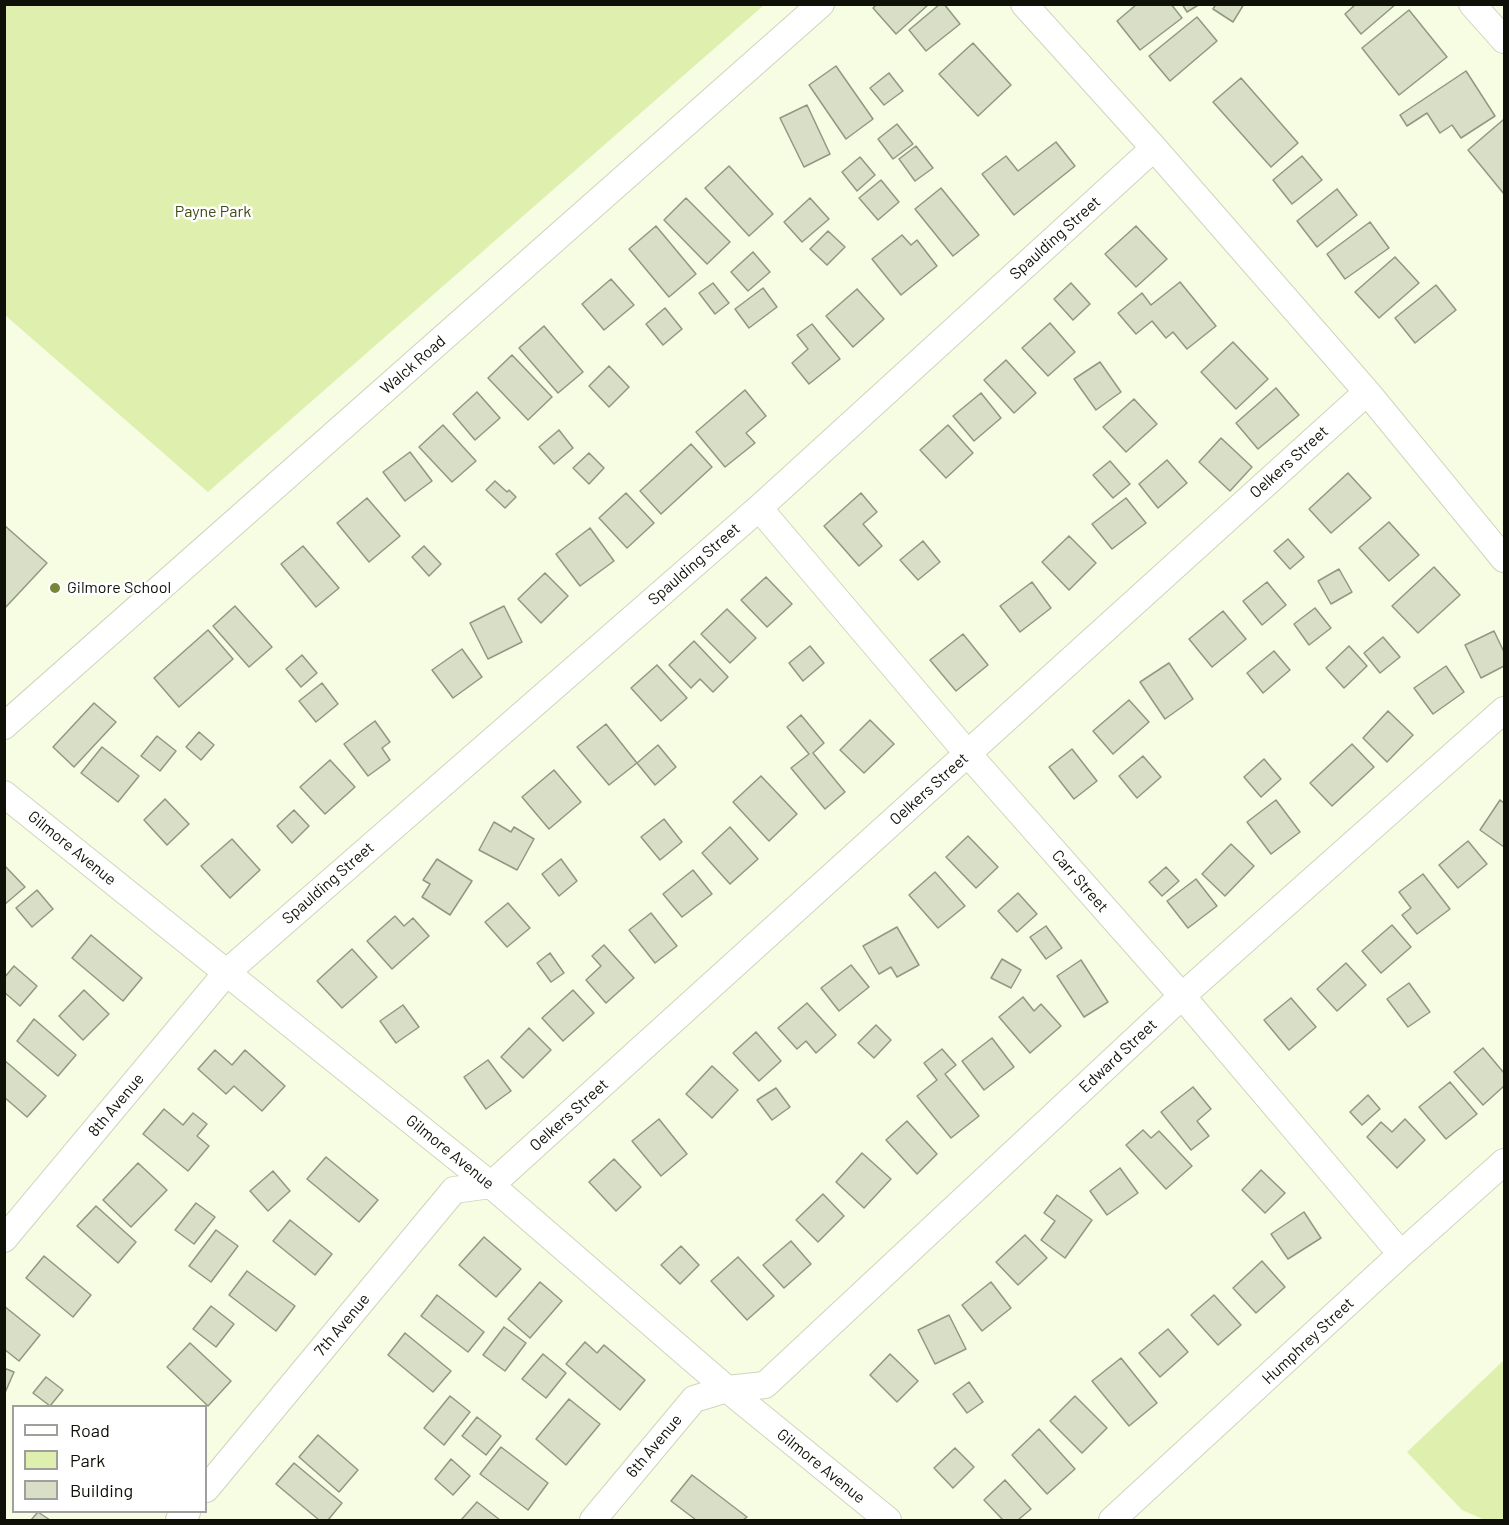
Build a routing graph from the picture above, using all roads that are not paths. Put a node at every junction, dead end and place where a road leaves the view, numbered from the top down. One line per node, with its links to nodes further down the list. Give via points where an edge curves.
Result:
1 (821, 4): 10 (street, Walck Road)
2 (1024, 4): 5 (street)
3 (1472, 4): 4 (street)
4 (1504, 40)
5 (1154, 148): 6 (street); 7 (street, Spaulding Street)
6 (1367, 392): 8 (street); 11 (street, Oelkers Street)
7 (759, 508): 11 (street, Carr Street); 13 (street, Spaulding Street)
8 (1504, 559)
9 (1504, 710): 14 (street, Edward Street)
10 (4, 726)
11 (968, 753): 14 (street, Carr Street); 16 (street, Oelkers Street)
12 (4, 794): 13 (street, Gilmore Avenue)
13 (227, 972): 16 (street, Gilmore Avenue); 17 (street, 8th Avenue)
14 (1182, 996): 18 (street, Carr Street); 19 (street, Edward Street, via 765,1385)
15 (1504, 1162): 18 (street, Humphrey Street)
16 (491, 1185): 19 (street, Gilmore Avenue); 20 (street, 7th Avenue, via 454,1190)
17 (4, 1239)
18 (1401, 1254): 23 (street, Humphrey Street)
19 (727, 1389): 21 (street, 6th Avenue, via 694,1399); 22 (street, Gilmore Avenue)
20 (207, 1488)
21 (593, 1521)
22 (888, 1521)
23 (1112, 1521)

